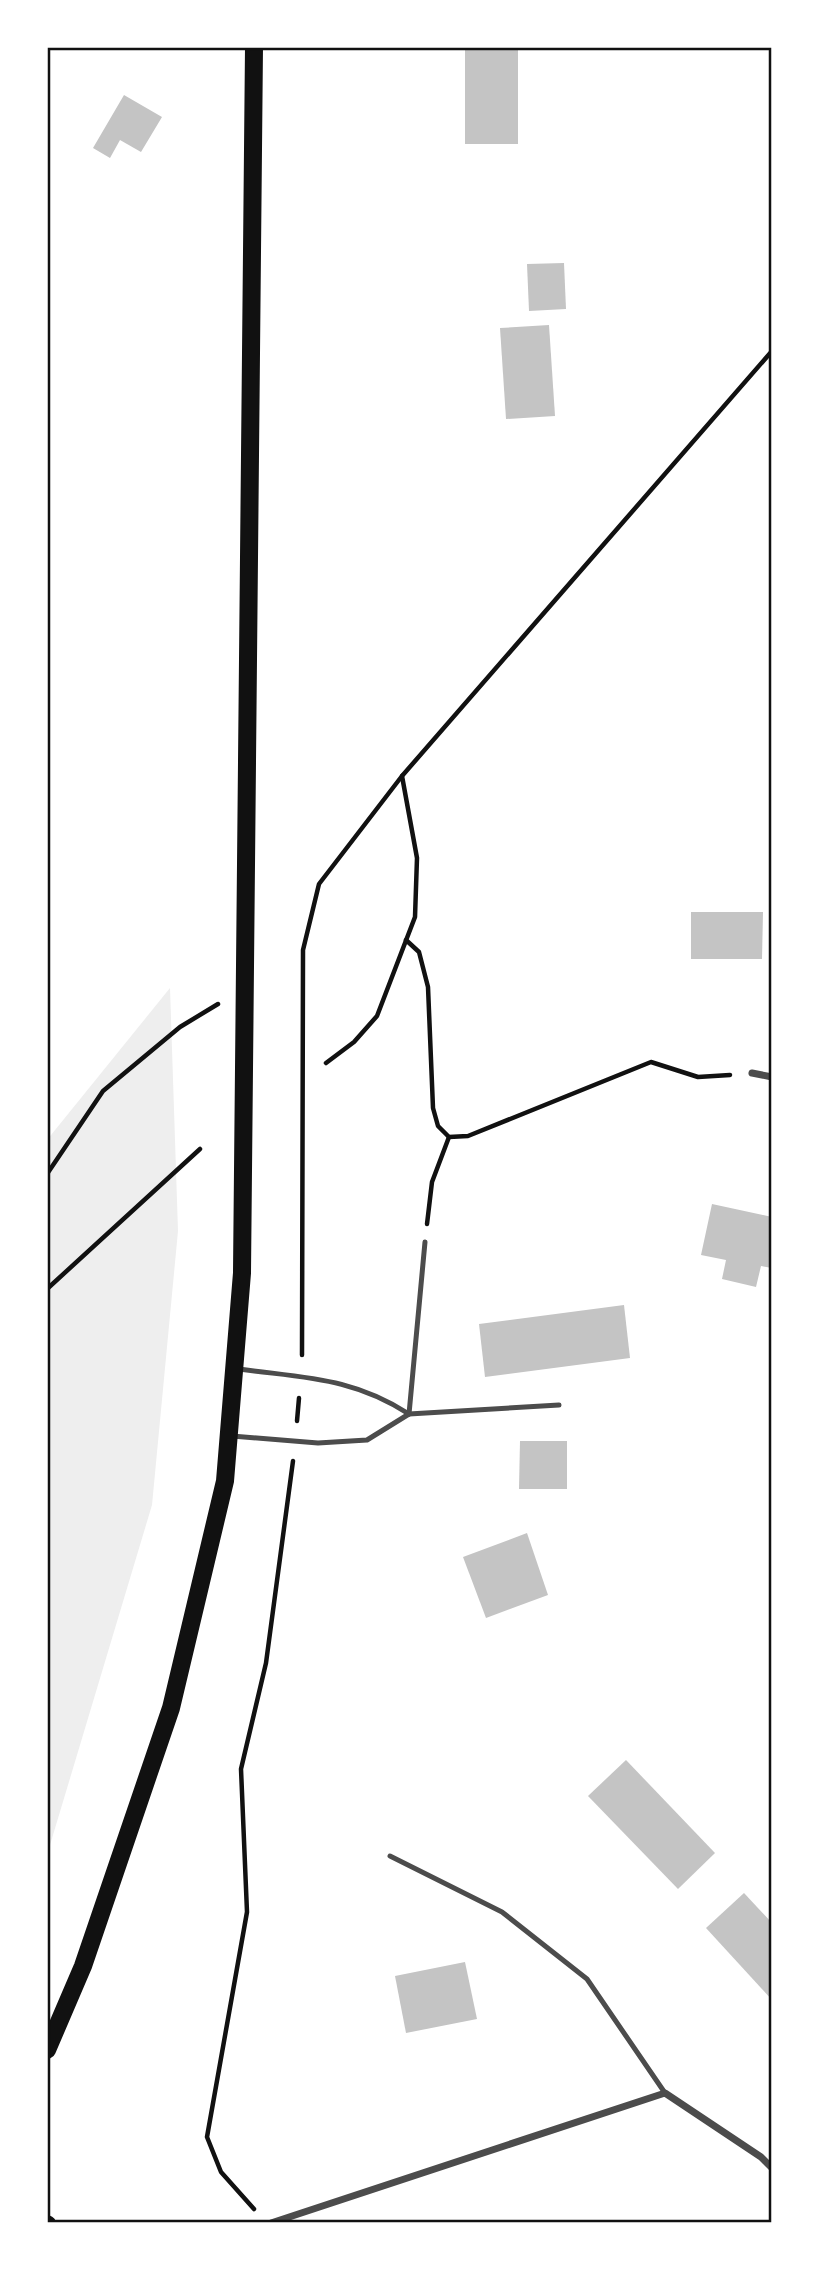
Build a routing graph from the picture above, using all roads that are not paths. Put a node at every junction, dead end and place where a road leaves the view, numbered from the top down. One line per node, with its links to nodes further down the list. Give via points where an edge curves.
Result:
1 (254, 47): 5 (main road, via 242,1273)
2 (752, 1073): 3 (street)
3 (772, 1077)
4 (425, 1242): 7 (lane)
5 (234, 1368): 7 (lane, via 351,1384); 8 (main road)
6 (559, 1405): 7 (lane)
7 (409, 1414): 8 (lane, via 367,1440)
8 (229, 1436): 10 (main road, via 225,1481 171,1708 83,1966)
9 (390, 1856): 11 (lane, via 502,1912 587,1979)
10 (47, 2050)
11 (665, 2093): 12 (street); 13 (street)
12 (772, 2168)
13 (271, 2223)

